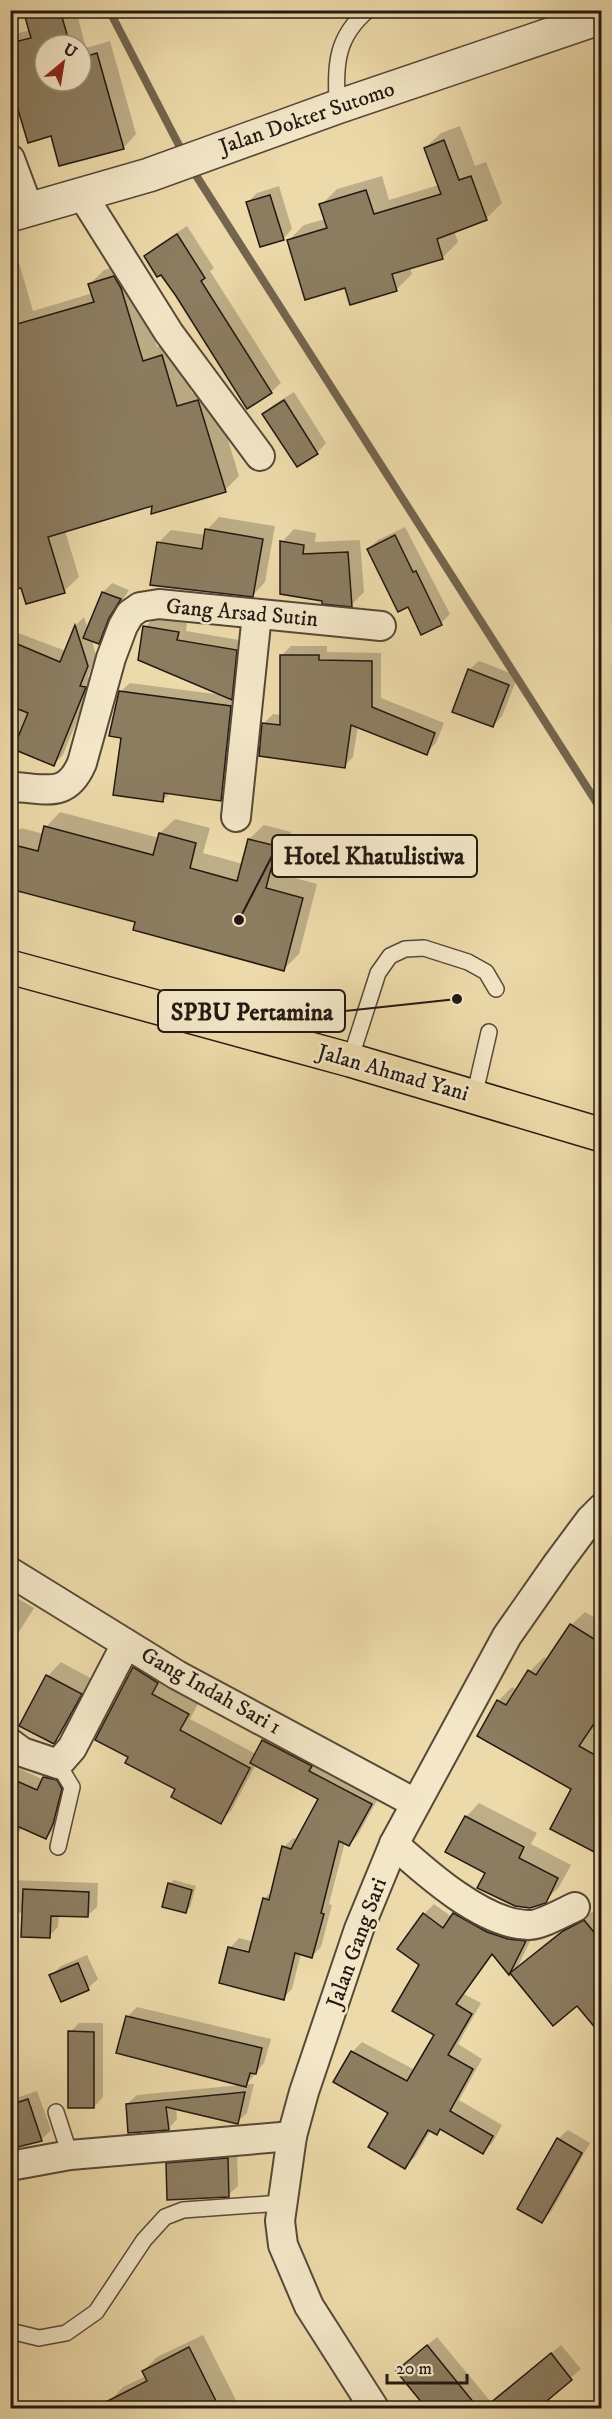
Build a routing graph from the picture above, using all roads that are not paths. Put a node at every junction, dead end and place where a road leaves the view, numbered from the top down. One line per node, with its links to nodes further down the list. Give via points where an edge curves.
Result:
1 (368, 10): 3 (lane, via 352,24 342,44 336,71)
2 (602, 16): 3 (street, Jalan Dokter Sutomo)
3 (337, 107): 5 (street, Jalan Dokter Sutomo)
4 (10, 159): 6 (street)
5 (83, 196): 6 (street, Jalan Dokter Sutomo); 7 (street, via 169,333)
6 (20, 212)
7 (260, 456)
8 (257, 614): 9 (street, Gang Arsad Sutin); 10 (street, Gang Arsad Sutin, via 159,604 140,607 130,614 111,658 76,777 58,789); 11 (street)
9 (381, 626)
10 (10, 789)
11 (236, 817)
12 (10, 967): 15 (main road, Jalan Ahmad Yani)
13 (496, 989): 15 (lane, via 486,972 424,948 405,949 390,956 378,973)
14 (489, 1032): 16 (lane)
15 (350, 1060): 16 (main road, Jalan Ahmad Yani)
16 (474, 1097): 17 (main road, Jalan Ahmad Yani)
17 (602, 1135)
18 (602, 1508): 23 (street, Jalan Gang Sari, via 507,1636)
19 (10, 1572): 20 (street, Gang Indah Sari 1)
20 (126, 1644): 22 (street, via 72,1748); 23 (street, Gang Indah Sari 1)
21 (10, 1743): 22 (street, via 22,1752)
22 (58, 1764): 25 (lane, via 72,1787)
23 (415, 1803): 24 (street, Jalan Gang Sari)
24 (394, 1844): 26 (street, via 432,1879 471,1905 504,1920 529,1926); 28 (street, Jalan Gang Sari, via 359,1929)
25 (58, 1847)
26 (575, 1907)
27 (56, 2112): 29 (lane)
28 (292, 2136): 29 (street); 31 (street, Jalan Gang Sari)
29 (70, 2156): 30 (street)
30 (10, 2166)
31 (281, 2203): 32 (lane, via 183,2210 165,2217 144,2240 96,2312 66,2333 39,2338); 33 (street, Jalan Gang Sari, via 283,2245 309,2306)
32 (10, 2331)
33 (374, 2409)

